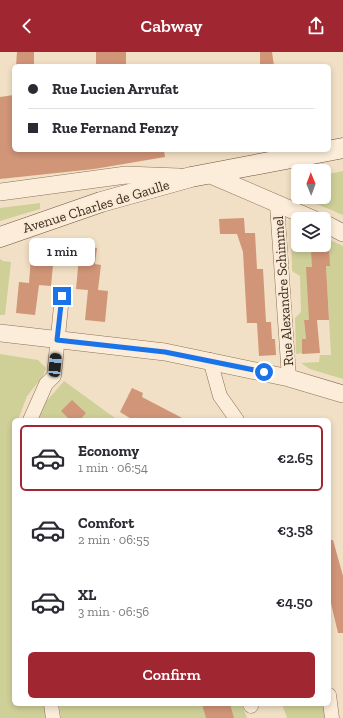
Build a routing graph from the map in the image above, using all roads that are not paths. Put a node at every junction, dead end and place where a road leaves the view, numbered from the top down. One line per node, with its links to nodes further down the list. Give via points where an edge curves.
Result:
1 (343, 148): 2 (main road, Avenue Charles de Gaulle)
2 (331, 150)
3 (322, 152): 4 (main road, Avenue Charles de Gaulle)
4 (200, 175): 5 (street, via 126,175); 6 (street); 10 (main road, Avenue Charles de Gaulle, via 101,202)
5 (0, 192)
6 (277, 205): 7 (street); 15 (street, Rue Alexandre Schimmel)
7 (295, 212)
8 (331, 226): 9 (street)
9 (343, 232)
10 (0, 236)
11 (62, 296): 13 (street)
12 (0, 333): 13 (street)
13 (57, 340): 14 (street, via 165,352); 17 (street, via 54,376 46,384)
14 (210, 360): 15 (street); 18 (street, via 220,396)
15 (289, 378): 16 (street)
16 (343, 394)
17 (31, 418)
18 (236, 418)
19 (52, 706): 21 (street)
20 (330, 706): 22 (street)
21 (53, 718)
22 (332, 718)

